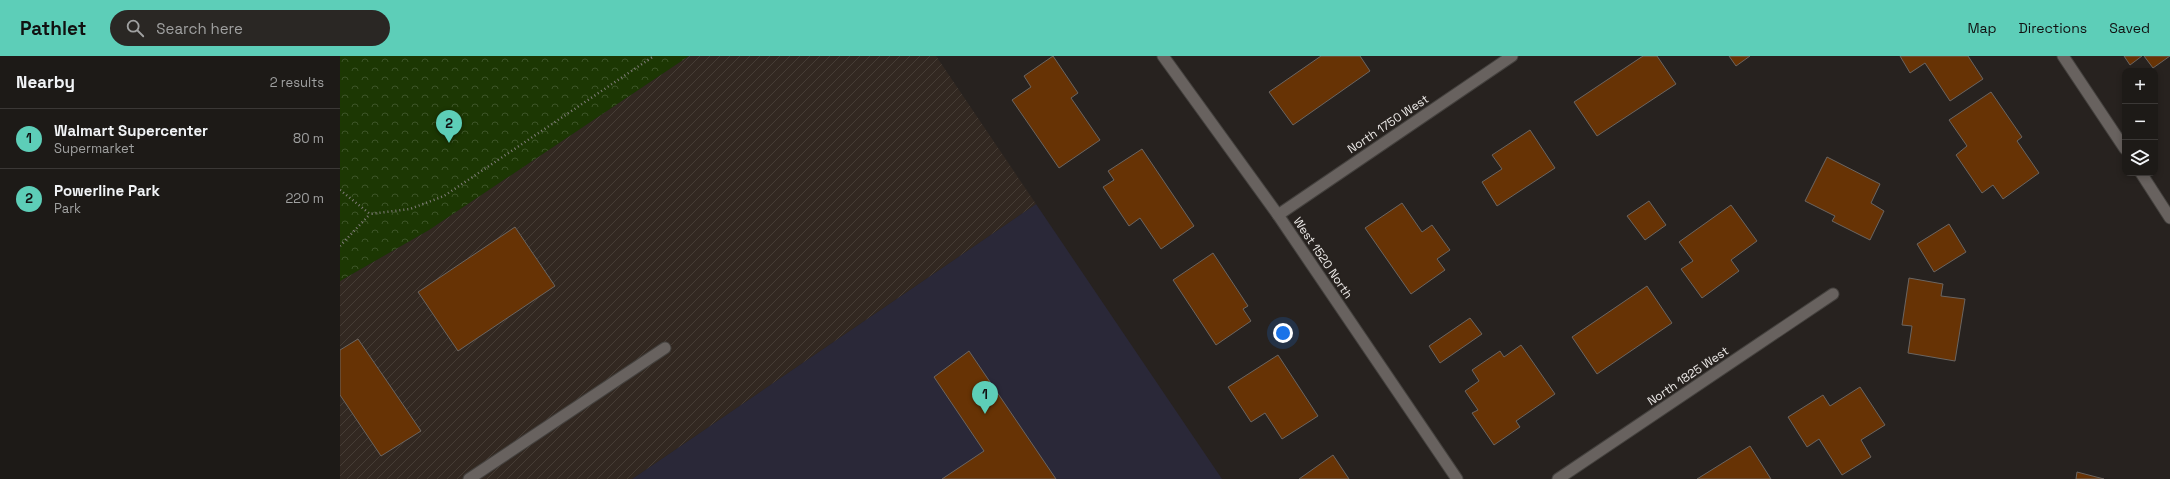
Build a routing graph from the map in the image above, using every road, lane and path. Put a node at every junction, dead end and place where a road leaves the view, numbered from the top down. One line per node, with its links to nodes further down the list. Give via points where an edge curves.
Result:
1 (654, 56): 8 (path, via 444,196 410,209)
2 (1164, 56): 9 (street, West 1520 North)
3 (1512, 56): 9 (street, North 1750 West)
4 (2062, 56): 5 (street)
5 (2122, 144)
6 (2143, 176): 10 (street)
7 (340, 190): 8 (path)
8 (370, 214): 11 (path)
9 (1278, 214): 15 (street, West 1520 North)
10 (2170, 218)
11 (340, 246)
12 (1832, 294): 16 (street, North 1825 West)
13 (665, 348): 14 (street)
14 (469, 479)
15 (1457, 479)
16 (1558, 479)

